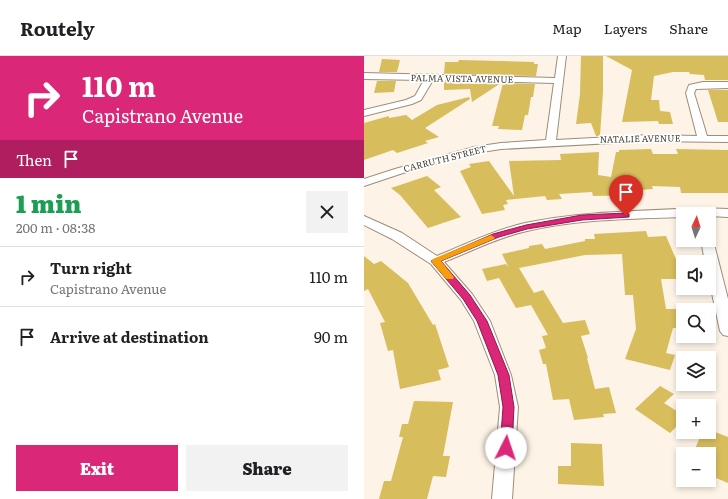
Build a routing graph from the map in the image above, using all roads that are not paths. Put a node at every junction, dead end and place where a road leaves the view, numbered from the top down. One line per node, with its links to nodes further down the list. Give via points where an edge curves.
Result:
1 (562, 56): 4 (street)
2 (364, 76): 3 (street, PALMA VISTA AVENUE)
3 (430, 78): 4 (street, PALMA VISTA AVENUE); 6 (street, via 418,98)
4 (559, 81): 9 (street)
5 (728, 85): 7 (street, via 692,87 690,93)
6 (364, 113)
7 (703, 138): 8 (street, NATALIE AVENUE); 9 (street, NATALIE AVENUE)
8 (728, 139)
9 (551, 142): 10 (street, CARRUTH STREET, via 474,150)
10 (364, 183)
11 (716, 213): 12 (street)
12 (728, 213)
13 (676, 214): 16 (street, via 582,218 526,227 496,236)
14 (364, 220): 16 (street, via 397,236)
15 (709, 247): 17 (street)
16 (436, 261): 18 (street, via 467,298 482,321 503,375 509,407)
17 (728, 331)
18 (502, 499)

